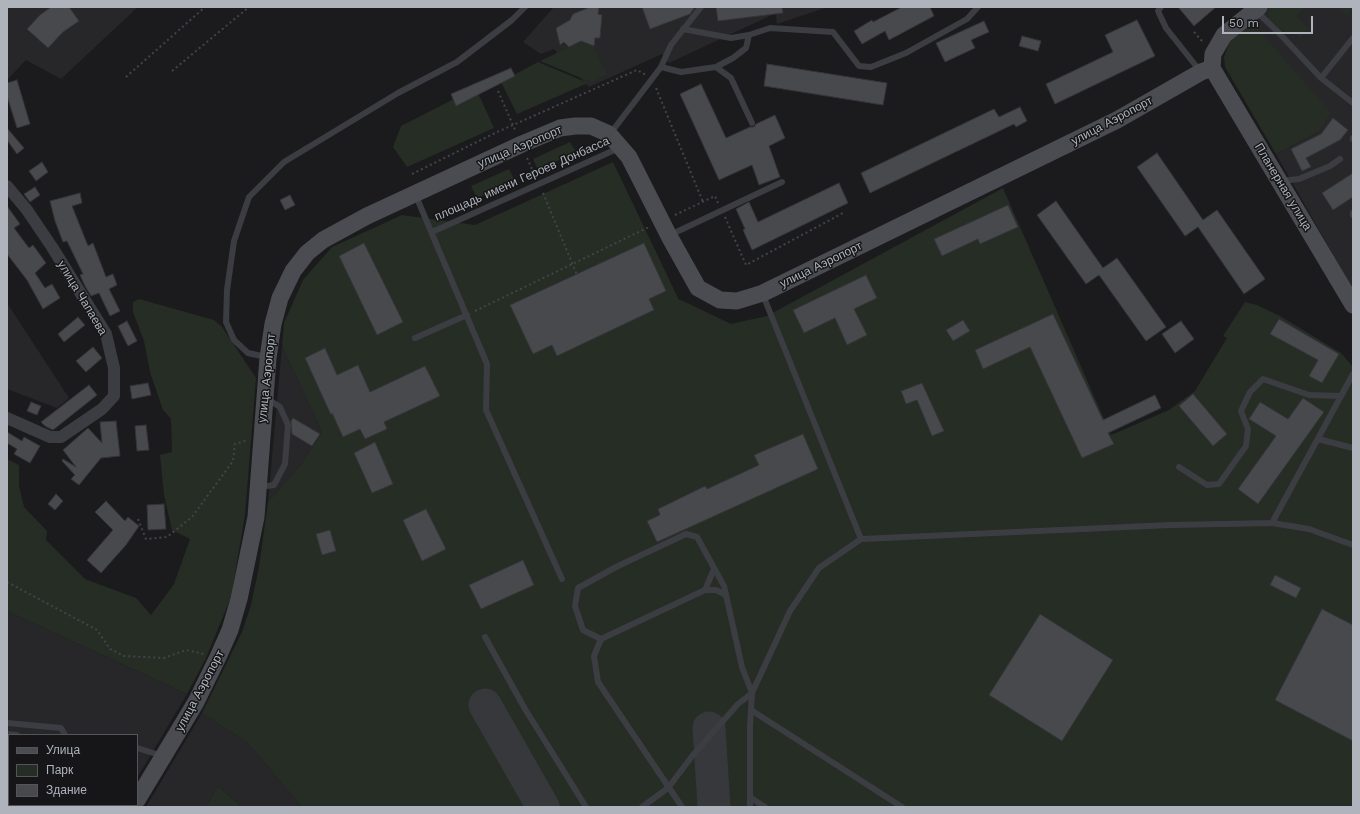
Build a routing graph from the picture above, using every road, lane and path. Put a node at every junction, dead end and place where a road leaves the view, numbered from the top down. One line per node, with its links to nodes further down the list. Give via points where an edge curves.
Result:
1 (205, 7): 17 (path)
2 (249, 7): 16 (path)
3 (525, 7): 40 (lane, via 457,62 398,93 284,162 249,197 234,241 227,290 226,322 234,340 248,353)
4 (701, 7): 8 (lane)
5 (978, 7): 10 (lane, via 967,19 906,53 871,67 859,66 833,32 770,28)
6 (1158, 8): 15 (lane, via 1178,45)
7 (1257, 9): 15 (main road, via 1224,35 1212,54); 19 (lane)
8 (683, 29): 10 (lane, via 731,38); 14 (lane, via 671,45)
9 (1194, 32): 11 (path, via 1202,41)
10 (749, 35): 13 (lane, via 746,48)
11 (1209, 36)
12 (1353, 38): 19 (lane)
13 (716, 66): 14 (lane, via 681,72); 21 (lane, via 732,78)
14 (661, 67): 18 (lane)
15 (1207, 70): 27 (main road, Планерная улица); 36 (main road, улица Аэропорт, via 1117,120)
16 (172, 71)
17 (126, 77)
18 (652, 78): 22 (lane); 25 (path, via 637,70 495,133); 30 (path)
19 (1321, 78): 20 (lane)
20 (1353, 103)
21 (752, 122)
22 (610, 134): 23 (main road, улица Аэропорт); 29 (main road, улица Аэропорт, via 591,126 560,128)
23 (622, 147): 33 (main road, улица Аэропорт); 34 (lane, площадь имени Героев Донбасса)
24 (1340, 159): 27 (lane, via 1299,179)
25 (412, 174)
26 (782, 182): 31 (lane)
27 (1280, 182): 37 (main road, Планерная улица)
28 (7, 186): 44 (street, улица Чапаева, via 52,247 106,334 114,375 114,396 102,410 61,437 50,437)
29 (415, 194): 34 (lane); 40 (main road, улица Аэропорт, via 334,234 307,253 293,271 280,298)
30 (703, 202): 31 (path, via 715,196); 33 (path)
31 (722, 211): 32 (path, via 746,265); 35 (lane)
32 (843, 213)
33 (662, 221): 35 (main road, улица Аэропорт); 38 (path)
34 (432, 232): 38 (lane)
35 (669, 236): 36 (main road, улица Аэропорт, via 698,288 720,300 737,301)
36 (763, 293): 52 (lane)
37 (1353, 305)
38 (467, 315): 39 (lane); 55 (lane, via 487,364 486,410)
39 (415, 338)
40 (268, 358): 43 (main road, улица Аэропорт)
41 (1353, 374): 42 (lane)
42 (1341, 396): 45 (lane); 48 (lane, via 1309,395 1262,379 1250,392 1241,411 1248,430 1246,446 1219,484 1207,485)
43 (264, 397): 49 (main road, улица Аэропорт); 49 (lane, via 280,406 288,425 285,464 274,485)
44 (7, 418)
45 (1318, 439): 47 (lane); 51 (lane)
46 (248, 440): 50 (path, via 235,444 233,461 192,518 167,537 146,539)
47 (1353, 448)
48 (1179, 467)
49 (258, 487): 61 (main road, улица Аэропорт, via 256,517 239,599)
50 (138, 518)
51 (1272, 523): 52 (lane, via 1163,525); 53 (lane, via 1309,529)
52 (861, 539): 62 (lane, via 819,568 790,611)
53 (1353, 545)
54 (714, 569): 57 (lane); 58 (lane); 60 (lane, via 697,537 686,534 578,588 575,606 584,630)
55 (562, 580)
56 (7, 582): 61 (path, via 97,630 110,649 124,656 164,658 186,650)
57 (705, 590): 58 (lane, via 716,590); 60 (lane)
58 (726, 595): 62 (lane, via 742,667)
59 (485, 637): 71 (lane, via 524,709)
60 (601, 639): 68 (lane, via 594,656 598,682)
61 (218, 657): 67 (main road, улица Аэропорт)
62 (752, 693): 63 (lane); 68 (lane, via 738,704)
63 (751, 710): 70 (lane); 76 (lane)
64 (7, 723): 65 (lane, via 61,728)
65 (64, 734)
66 (138, 748): 67 (lane)
67 (164, 756): 69 (main road, улица Аэропорт)
68 (668, 788): 72 (lane); 73 (lane)
69 (138, 798)
70 (750, 798): 74 (lane); 75 (lane)
71 (586, 807)
72 (642, 807)
73 (682, 807)
74 (750, 807)
75 (765, 807)
76 (902, 807)

